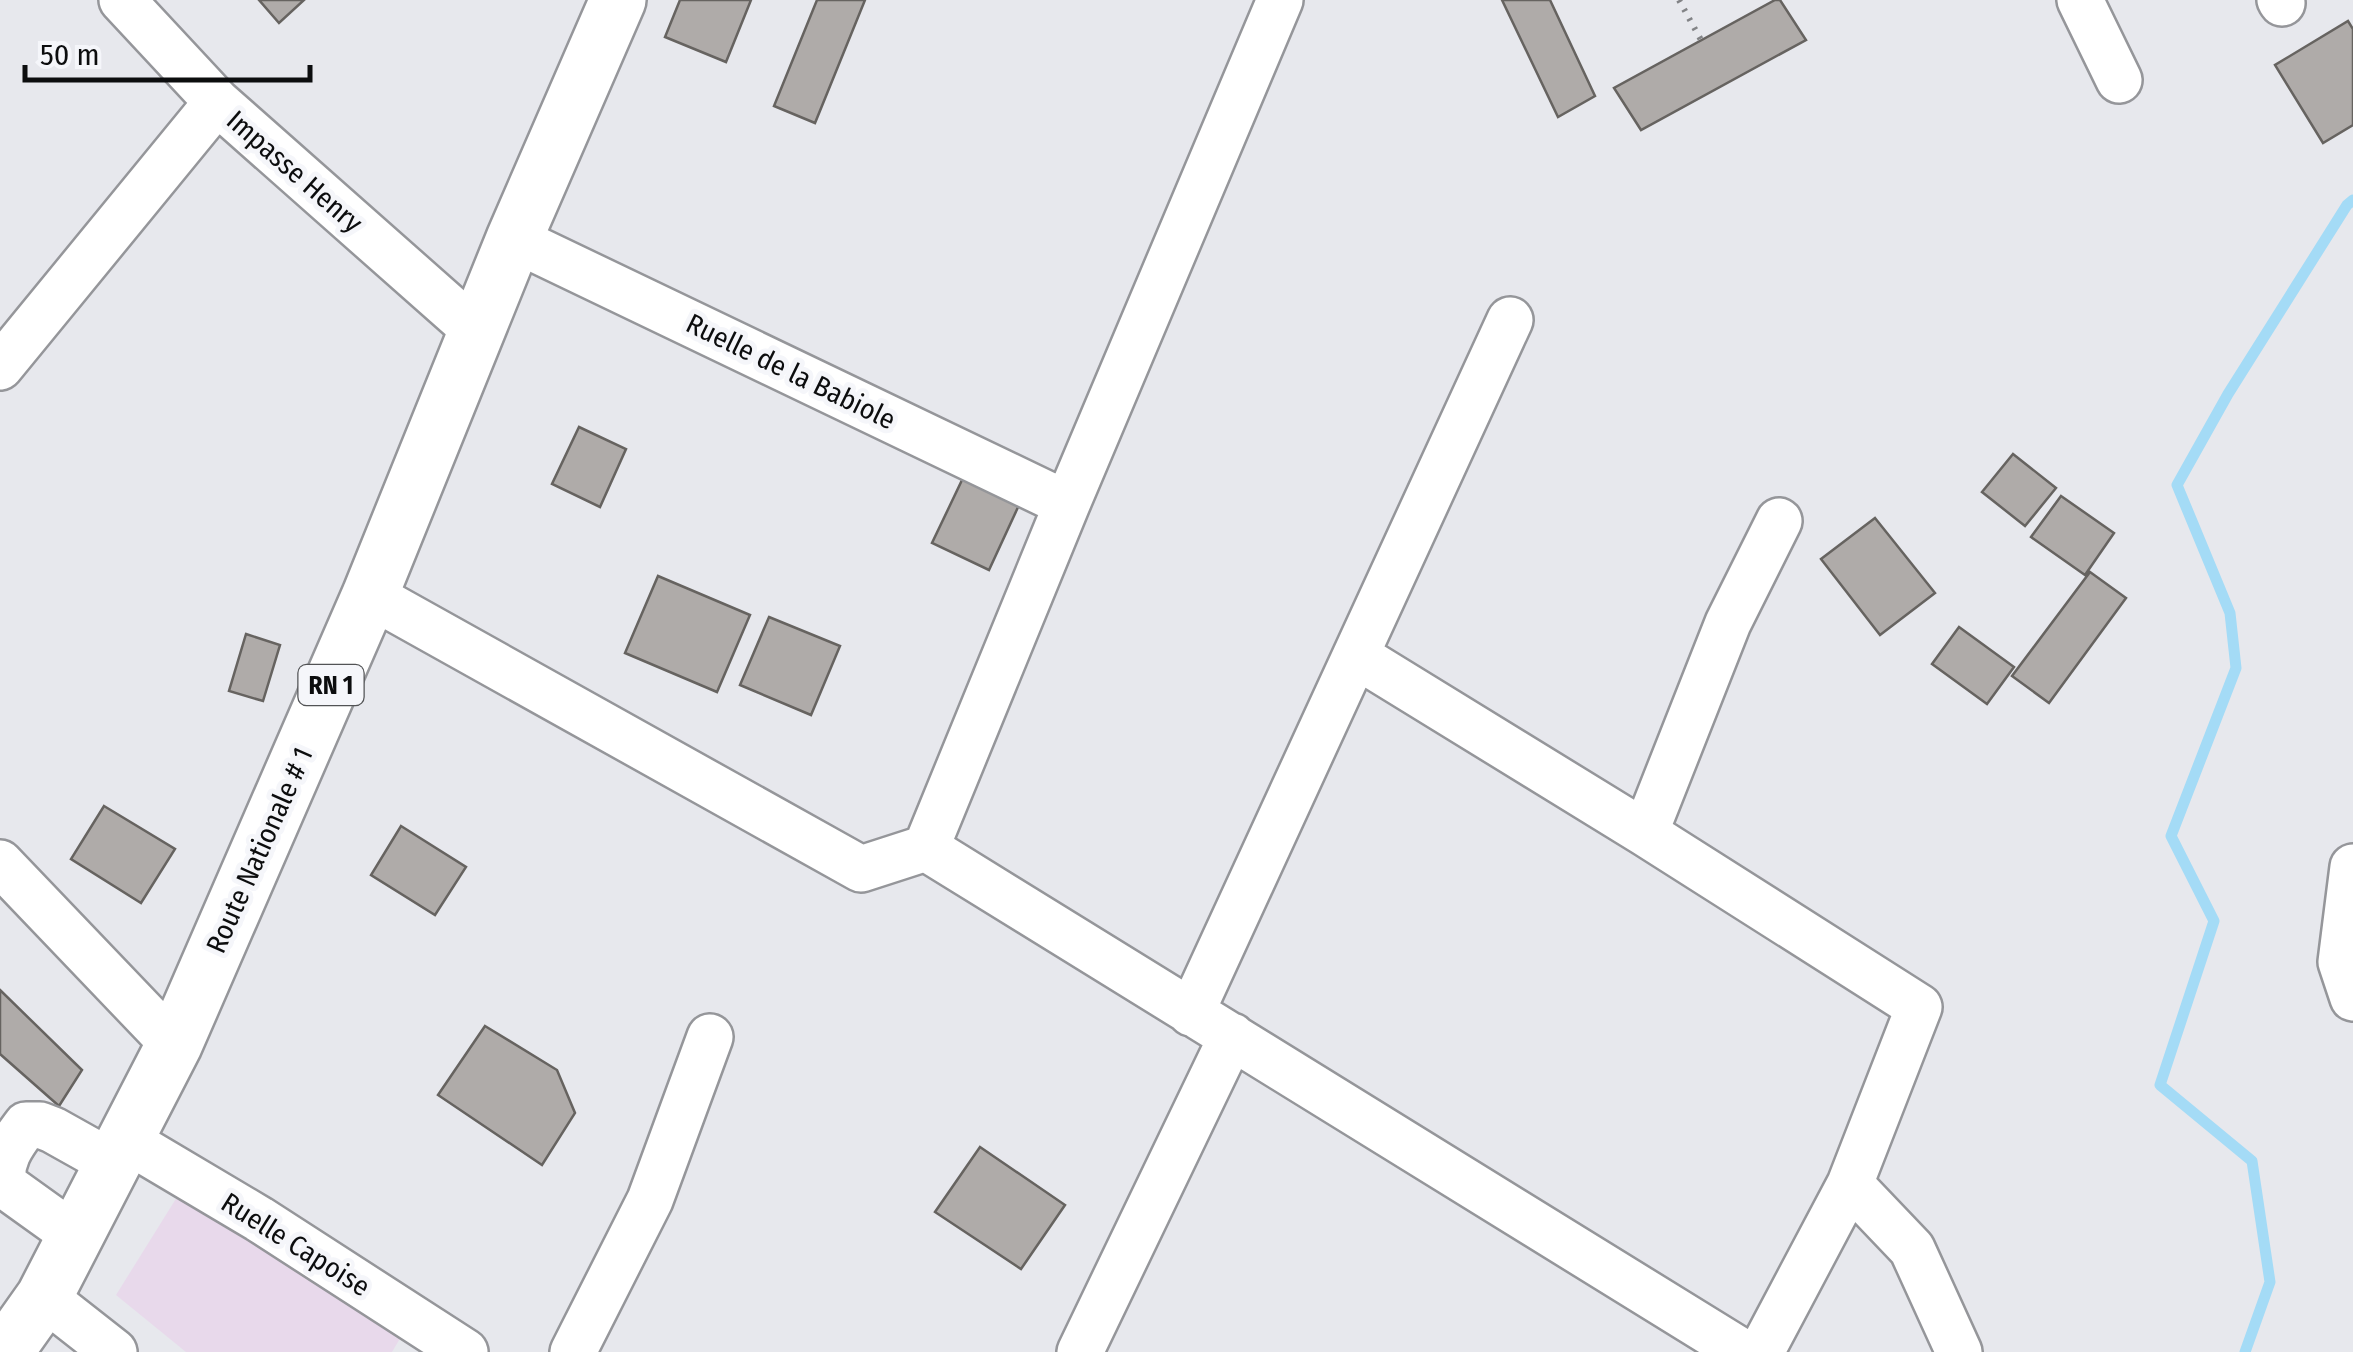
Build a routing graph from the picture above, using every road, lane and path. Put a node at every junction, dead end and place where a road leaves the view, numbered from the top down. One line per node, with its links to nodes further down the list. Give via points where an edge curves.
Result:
1 (122, 0): 8 (street, Impasse Henry)
2 (618, 0): 9 (main road, Route Nationale # 1 / RN 1)
3 (1280, 0): 13 (street)
4 (1680, 0): 6 (path)
5 (2080, 0): 7 (street)
6 (1701, 40)
7 (2119, 80)
8 (218, 102): 11 (street, Impasse Henry); 12 (street)
9 (514, 239): 11 (main road, Route Nationale # 1 / RN 1); 13 (street, Ruelle de la Babiole)
10 (1510, 320): 16 (street)
11 (477, 332): 15 (main road, Route Nationale # 1 / RN 1)
12 (0, 367)
13 (1068, 504): 18 (street)
14 (1780, 521): 17 (street, via 1728,623)
15 (370, 595): 18 (street, via 861,869); 25 (main road, Route Nationale # 1 / RN 1)
16 (1357, 656): 17 (street); 22 (street)
17 (1645, 833): 27 (street, via 1919,1007)
18 (926, 848): 22 (street)
19 (0, 863): 25 (street)
20 (2353, 867): 21 (street, via 2341,962)
21 (2353, 998)
22 (1191, 1013): 23 (street)
23 (1232, 1036): 34 (street); 35 (street)
24 (710, 1037): 33 (street, via 650,1200)
25 (174, 1045): 26 (main road, Route Nationale # 1 / RN 1)
26 (119, 1151): 28 (main road, Route Nationale # 1 / RN 1); 28 (street, Ruelle Capoise, via 26,1125 3,1157 2,1184); 32 (street, Ruelle Capoise, via 259,1219)
27 (1850, 1184): 36 (street); 37 (street, via 1912,1249)
28 (74, 1235): 29 (main road, Route Nationale # 1 / RN 1)
29 (44, 1297): 30 (main road, Route Nationale # 1 / RN 1); 31 (street)
30 (6, 1352)
31 (114, 1352)
32 (465, 1352)
33 (573, 1352)
34 (1080, 1352)
35 (1742, 1352)
36 (1761, 1352)
37 (1959, 1352)

